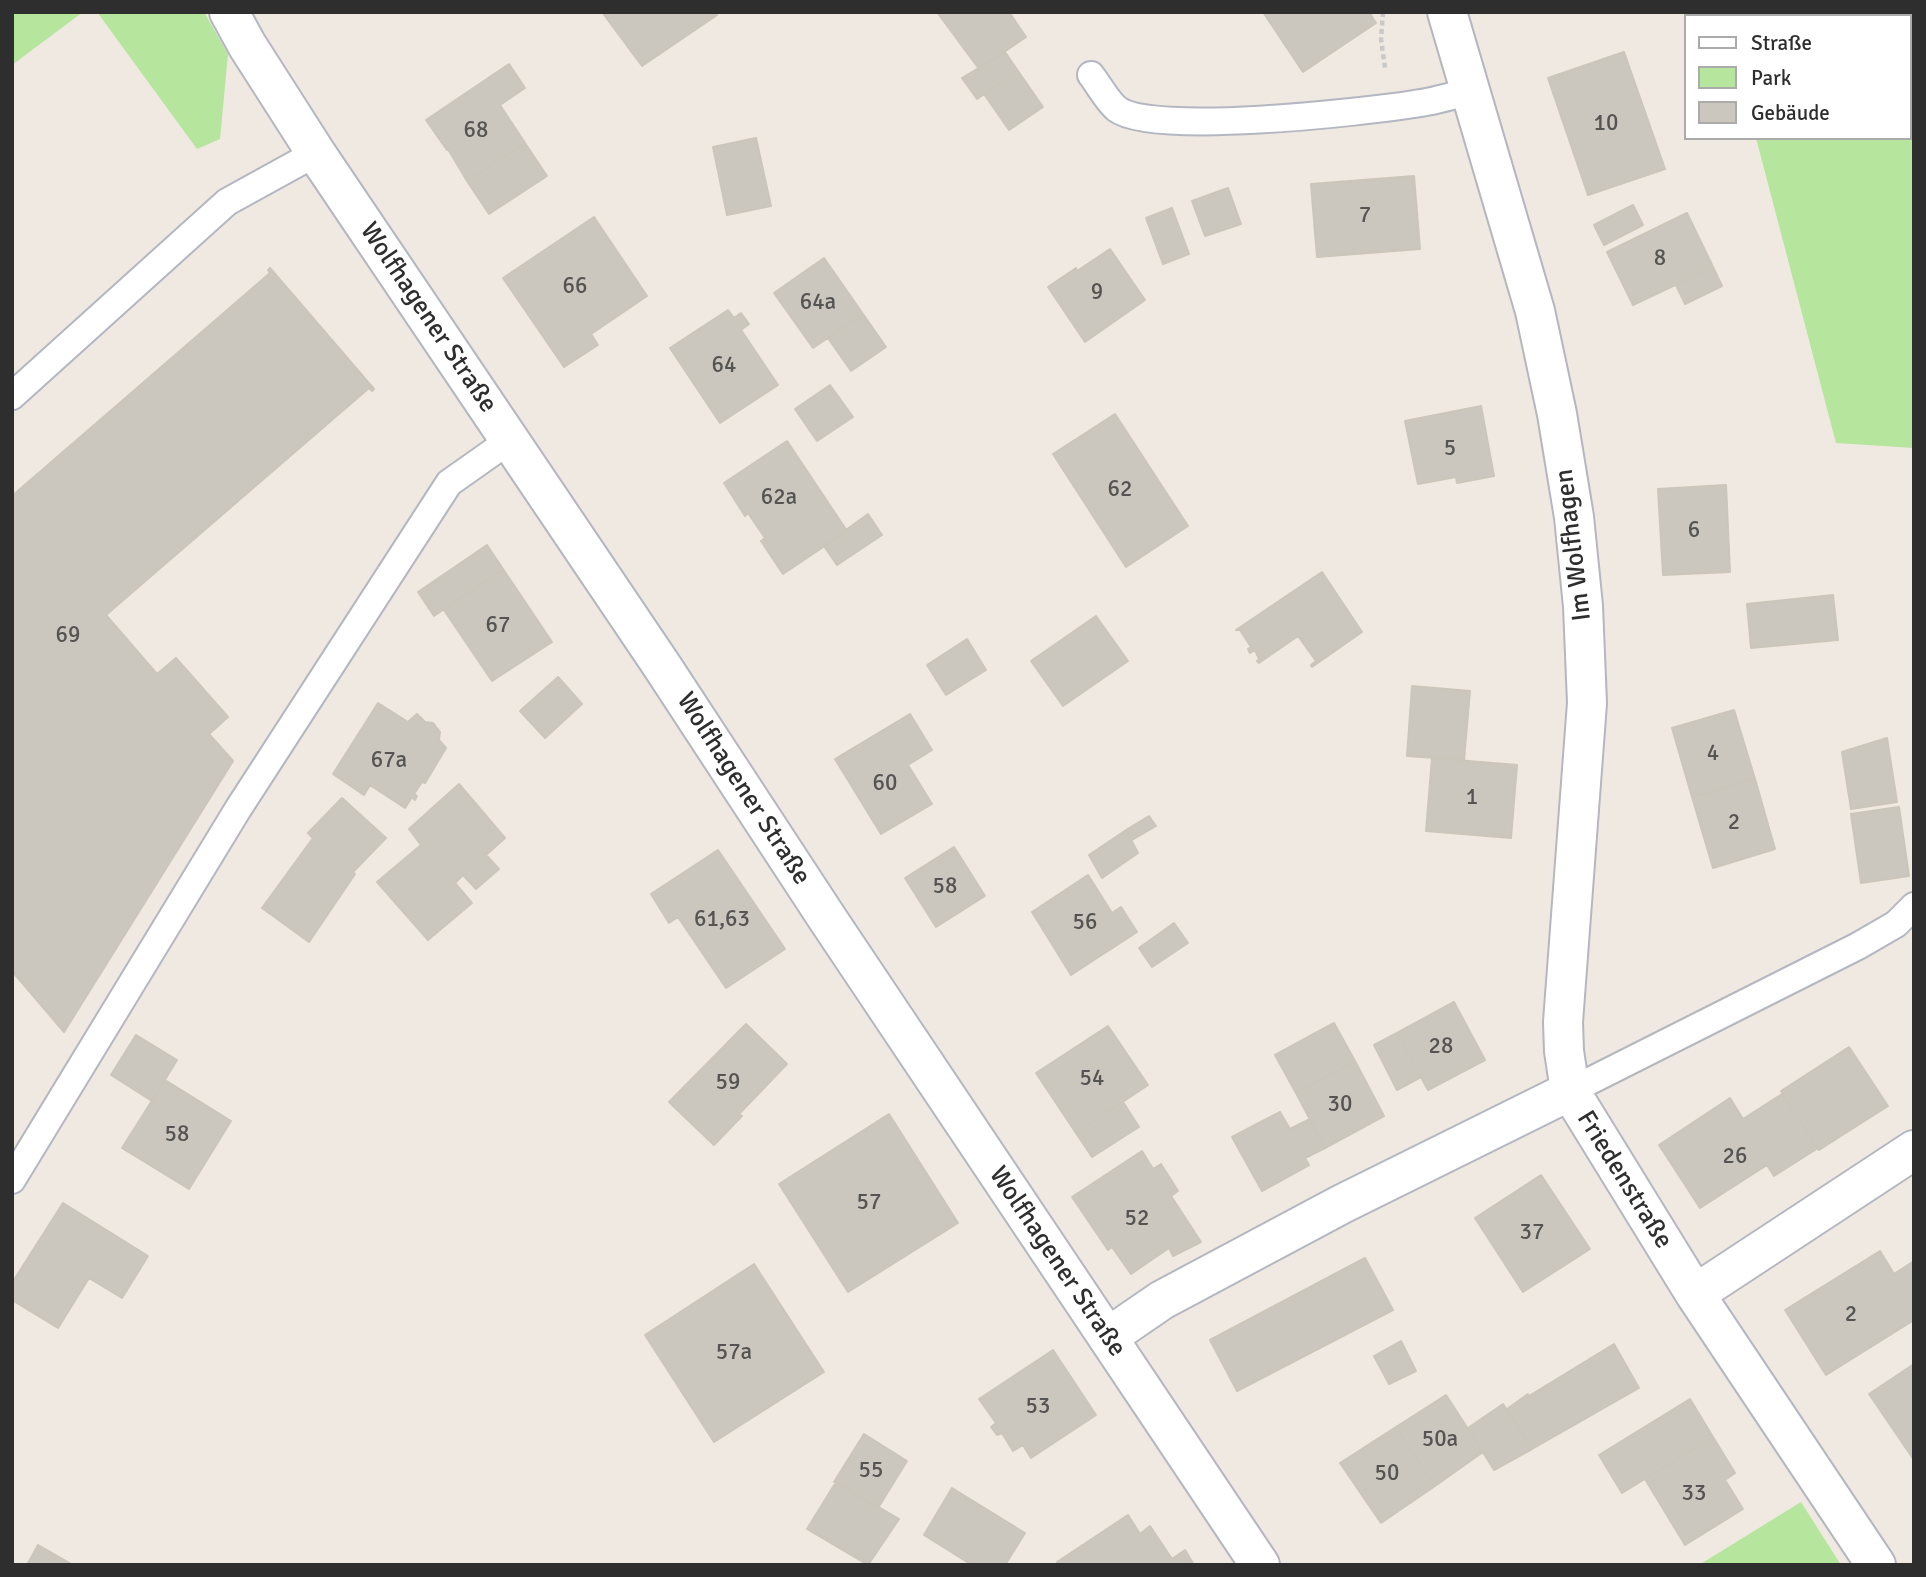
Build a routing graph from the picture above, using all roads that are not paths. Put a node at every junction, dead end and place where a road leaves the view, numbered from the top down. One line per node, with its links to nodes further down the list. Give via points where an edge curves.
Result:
1 (229, 12): 5 (street, Wolfhagener Straße)
2 (1447, 12): 4 (street, Im Wolfhagen)
3 (1091, 75): 4 (lane, via 1117,109 1151,121 1330,114 1415,104)
4 (1471, 91): 9 (street, Im Wolfhagen, via 1535,311 1572,504 1583,606 1587,703 1563,1022)
5 (316, 153): 6 (lane, via 227,202); 7 (street, Wolfhagener Straße)
6 (12, 396)
7 (510, 440): 11 (lane, via 449,482 239,809); 13 (street, Wolfhagener Straße)
8 (1914, 906): 9 (lane, via 1896,924 1858,946)
9 (1570, 1091): 12 (street, Friedenstraße); 13 (street, Friedenstraße, via 1342,1204 1162,1300)
10 (1914, 1150): 12 (street)
11 (12, 1180)
12 (1695, 1294): 15 (street, Friedenstraße)
13 (1108, 1337): 14 (street, Wolfhagener Straße)
14 (1259, 1565)
15 (1875, 1565)

